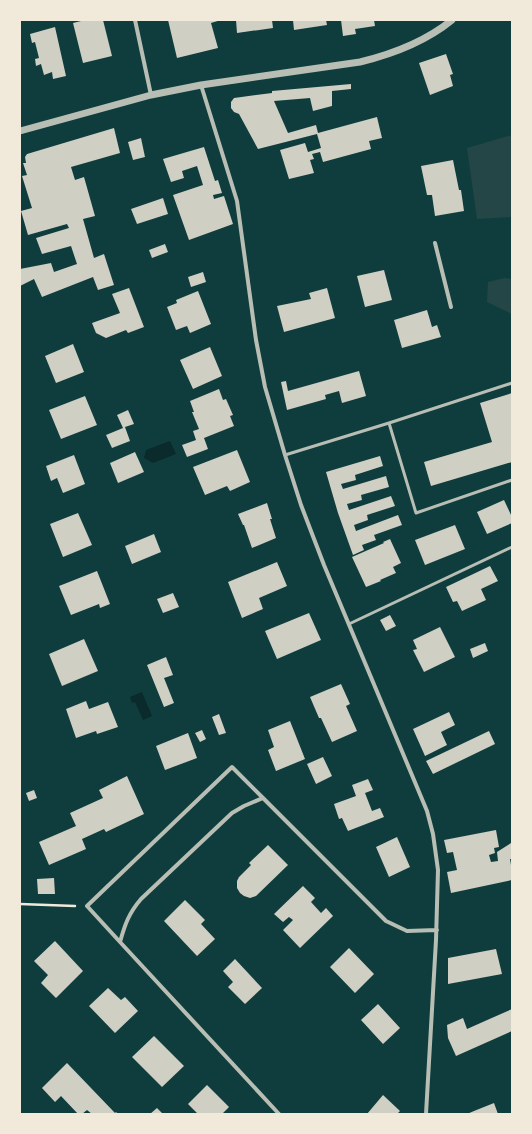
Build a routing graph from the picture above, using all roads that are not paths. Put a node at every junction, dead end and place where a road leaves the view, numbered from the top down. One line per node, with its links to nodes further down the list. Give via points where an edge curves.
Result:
1 (135, 20): 4 (street)
2 (452, 20): 3 (street, via 409,47 382,57)
3 (201, 85): 4 (street); 10 (street, via 237,201 257,346 265,387)
4 (151, 95): 5 (street)
5 (20, 130)
6 (435, 243): 7 (street)
7 (451, 307)
8 (512, 383): 9 (lane)
9 (389, 423): 10 (lane); 11 (lane, via 416,513)
10 (285, 455): 13 (street, via 303,511)
11 (512, 480)
12 (512, 548): 13 (lane)
13 (349, 624): 15 (street, via 427,812 438,870)
14 (263, 798): 15 (street, via 386,921 407,931); 16 (street, via 232,813 141,899 124,925); 16 (street, via 232,767 88,906)
15 (437, 930): 18 (street)
16 (120, 942): 17 (street)
17 (279, 1114)
18 (426, 1114)

